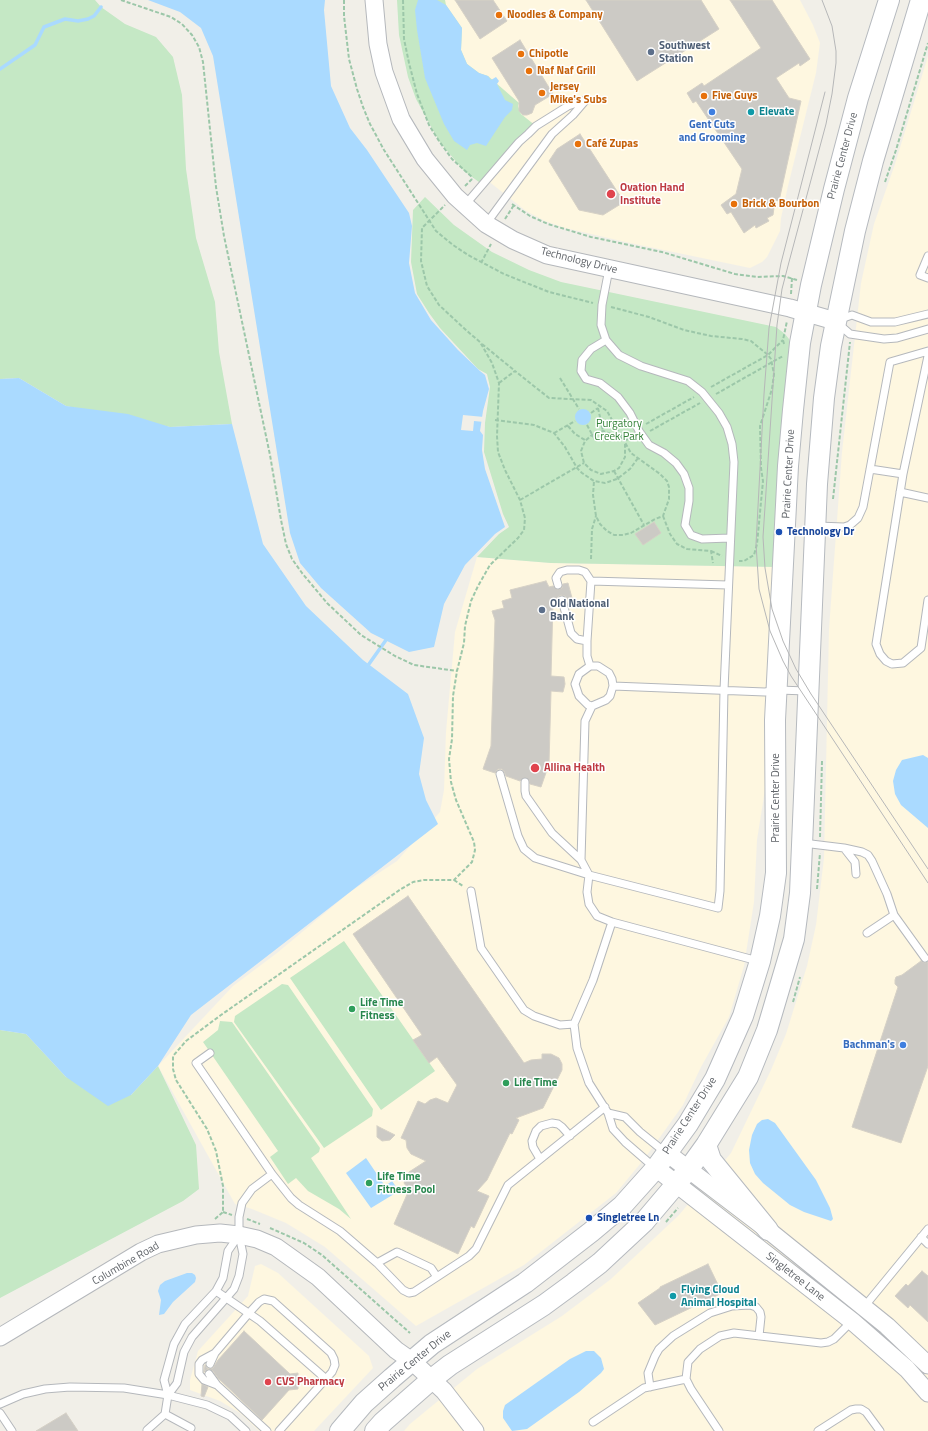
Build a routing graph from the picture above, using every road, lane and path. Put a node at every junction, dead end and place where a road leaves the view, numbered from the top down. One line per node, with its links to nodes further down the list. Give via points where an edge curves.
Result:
1 (121, 0): 85 (path, via 171,17 192,35 200,47 224,236 286,544 292,559 327,603 361,635 414,665)
2 (344, 0): 13 (path, via 350,58 363,107 384,150)
3 (374, 0): 11 (street, Technology Drive, via 378,44 384,72 401,119 425,159)
4 (403, 0): 8 (path, via 404,39 417,94 429,125 452,159)
5 (889, 0): 21 (main road, Prairie Center Drive, via 858,98 834,188)
6 (920, 0): 23 (main road, via 871,168)
7 (928, 43): 9 (path)
8 (483, 185): 10 (lane, via 536,126 568,106 585,100 552,134); 11 (lane)
9 (883, 187)
10 (505, 199): 14 (lane); 19 (path, via 530,216 548,224 591,237 662,252 735,274 757,278)
11 (465, 205): 14 (street, Technology Drive)
12 (441, 210): 13 (path)
13 (430, 221): 26 (path, via 422,228 421,261 427,286 439,304)
14 (486, 224): 18 (street, Technology Drive, via 513,240 547,255)
15 (490, 247): 17 (path)
16 (928, 256): 20 (lane, via 920,274)
17 (481, 263)
18 (609, 269): 21 (street, Technology Drive); 25 (lane, via 601,325)
19 (792, 278)
20 (928, 278)
21 (806, 312): 23 (street, Technology Drive); 88 (main road, Prairie Center Drive, via 800,343 788,466)
22 (928, 314): 23 (lane, via 895,322 872,322 852,315)
23 (836, 321): 24 (lane, via 850,334 884,339); 72 (main road, via 824,398)
24 (928, 329)
25 (606, 340): 73 (lane, via 618,355 641,366 688,381 702,392 719,412 727,427 734,462); 73 (lane, via 591,349 582,360 581,371 586,379 600,383 618,397 649,445 664,453 684,474 689,488 684,525 691,535 702,539)
26 (480, 342): 33 (path); 36 (path, via 492,363)
27 (785, 346): 29 (path, via 783,340)
28 (928, 351): 62 (lane, via 890,362)
29 (768, 355): 32 (path); 37 (path)
30 (785, 355): 32 (path)
31 (928, 360): 34 (lane)
32 (772, 362): 38 (path); 77 (path, via 772,389 760,426 763,481 757,544 754,555)
33 (515, 371): 36 (path); 40 (path, via 549,398)
34 (926, 376): 64 (lane)
35 (560, 378): 40 (path)
36 (499, 383): 45 (path)
37 (708, 389)
38 (715, 395)
39 (694, 396): 47 (path)
40 (573, 399): 42 (path, via 591,400); 43 (path)
41 (700, 403): 51 (path)
42 (600, 407): 44 (path); 50 (path); 58 (path, via 607,410)
43 (579, 409)
44 (591, 413)
45 (497, 421): 52 (path, via 534,425); 69 (path, via 498,452)
46 (575, 421): 48 (path)
47 (643, 425)
48 (568, 426): 52 (path); 56 (path)
49 (587, 426): 53 (path)
50 (603, 431): 53 (path); 58 (path)
51 (647, 432)
52 (554, 433): 61 (path)
53 (592, 435): 56 (path); 57 (path)
54 (628, 436): 58 (path)
55 (636, 438): 58 (path)
56 (585, 440): 60 (path, via 581,451)
57 (595, 440)
58 (624, 440): 59 (path, via 631,453); 63 (path, via 625,457)
59 (638, 458): 65 (path, via 630,469); 71 (path, via 660,474 669,487 669,499 664,516)
60 (584, 463): 61 (path); 63 (path, via 600,474)
61 (577, 468): 66 (path); 69 (path)
62 (870, 469): 64 (lane); 72 (lane, via 863,507 858,518 844,527)
63 (614, 472): 65 (path)
64 (903, 474): 67 (lane)
65 (617, 479): 66 (path, via 605,483); 71 (path)
66 (594, 481): 70 (path)
67 (900, 492): 68 (lane); 82 (lane, via 876,644 886,661 892,664 903,663 921,648)
68 (928, 498)
69 (520, 500): 85 (path, via 525,518 524,530 490,565 478,586 471,601)
70 (596, 516): 71 (path, via 600,524 614,535 631,533); 76 (path, via 592,529)
71 (644, 526)
72 (815, 526): 89 (main road)
73 (730, 538): 80 (lane)
74 (711, 551): 75 (path)
75 (720, 555)
76 (591, 559)
77 (736, 562)
78 (591, 582): 79 (lane, via 585,572 567,570 560,572 556,578); 80 (lane); 83 (lane)
79 (558, 585)
80 (728, 585): 87 (lane)
81 (562, 600): 83 (lane, via 571,633 577,639)
82 (928, 600)
83 (587, 641): 84 (lane)
84 (590, 666): 86 (lane, via 598,666 609,674); 90 (lane, via 579,674 575,684 579,696)
85 (457, 671): 97 (path, via 449,759 451,782 475,850 472,862)
86 (613, 686): 87 (lane); 90 (lane, via 606,700)
87 (724, 690): 88 (lane); 98 (lane, via 718,908)
88 (778, 690): 89 (lane); 105 (main road, Prairie Center Drive, via 775,720 776,873)
89 (809, 691): 93 (main road)
90 (592, 706): 95 (lane, via 585,721)
91 (500, 774): 98 (lane, via 524,849 535,858)
92 (525, 782): 95 (lane, via 526,796 552,833)
93 (803, 843): 94 (lane); 110 (main road, via 794,939 767,1030 748,1077)
94 (844, 848): 96 (lane, via 855,862); 101 (lane, via 868,855)
95 (581, 860): 98 (lane)
96 (856, 874)
97 (460, 875)
98 (588, 876): 102 (lane, via 589,904 597,916)
99 (454, 880): 100 (path)
100 (471, 891): 106 (lane, via 481,948 524,1010 560,1025)
101 (894, 915): 103 (lane); 104 (lane)
102 (612, 922): 105 (lane); 106 (lane, via 594,980)
103 (867, 933)
104 (925, 958)
105 (760, 962): 112 (main road, Prairie Center Drive, via 743,1016 725,1058 688,1124)
106 (574, 1024): 108 (lane, via 577,1048 589,1083)
107 (210, 1053): 114 (lane, via 196,1063)
108 (607, 1110): 109 (lane); 112 (lane, via 625,1116); 112 (lane, via 613,1129 625,1142)
109 (570, 1136): 111 (lane); 111 (lane, via 558,1124 541,1126 532,1141)
110 (706, 1145): 113 (main road); 117 (main road, via 711,1160)
111 (540, 1159): 122 (lane, via 508,1185 476,1249)
112 (661, 1161): 113 (street, Singletree Lane); 115 (street, Singletree Lane); 130 (main road, Prairie Center Drive, via 622,1206 591,1232 525,1282 432,1344)
113 (688, 1170): 115 (main road); 117 (street, Singletree Lane)
114 (272, 1174): 118 (lane, via 252,1189 242,1203); 121 (lane, via 299,1205 340,1231)
115 (676, 1184): 126 (street, Singletree Lane); 135 (main road, via 644,1222 600,1263 544,1305)
116 (928, 1229): 119 (lane)
117 (768, 1230): 126 (street, Singletree Lane)
118 (239, 1235): 123 (lane, via 228,1251 225,1269); 124 (lane, via 243,1254 239,1276); 128 (street, Columbine Road, via 196,1235 158,1244); 130 (street, Columbine Road, via 276,1247 298,1261 396,1350)
119 (921, 1238): 120 (lane); 126 (lane)
120 (928, 1244)
121 (377, 1263): 122 (lane, via 397,1252 431,1268); 122 (lane, via 409,1293)
122 (437, 1277)
123 (216, 1291): 124 (lane); 140 (lane, via 185,1324 174,1344 164,1380)
124 (227, 1298): 125 (lane); 140 (lane, via 192,1337 184,1352 177,1383)
125 (249, 1313): 129 (lane); 134 (lane); 134 (lane, via 264,1299 273,1301 331,1353 335,1366)
126 (858, 1314): 127 (lane, via 828,1342); 132 (street, Singletree Lane, via 908,1344); 139 (street, Singletree Lane)
127 (759, 1336): 136 (lane, via 734,1333 713,1340 700,1348 688,1362); 138 (lane, via 761,1317 756,1307 732,1306 710,1313 673,1336 659,1349 648,1373)
128 (0, 1337)
129 (215, 1353): 131 (lane); 137 (lane, via 202,1360 199,1374 204,1380)
130 (413, 1362): 135 (street, Columbine Road); 151 (main road, Prairie Center Drive, via 364,1403)
131 (210, 1364)
132 (928, 1365)
133 (209, 1374): 137 (lane)
134 (326, 1379): 150 (lane)
135 (432, 1379): 152 (main road); 153 (street, Columbine Road, via 444,1390)
136 (686, 1379): 138 (lane); 154 (lane)
137 (217, 1385): 149 (lane)
138 (650, 1387): 144 (lane, via 644,1388)
139 (928, 1392)
140 (168, 1395): 141 (lane, via 124,1388 70,1387 23,1394); 143 (lane); 148 (lane, via 213,1407 230,1416)
141 (0, 1404)
142 (0, 1413): 147 (lane)
143 (165, 1414): 145 (lane); 146 (lane)
144 (593, 1422)
145 (191, 1428)
146 (147, 1430)
147 (12, 1431)
148 (246, 1431)
149 (267, 1431)
150 (279, 1431)
151 (340, 1431)
152 (375, 1431)
153 (475, 1431)
154 (719, 1431)
155 (818, 1431): 156 (lane, via 843,1414 856,1409 866,1412)
156 (880, 1431)

